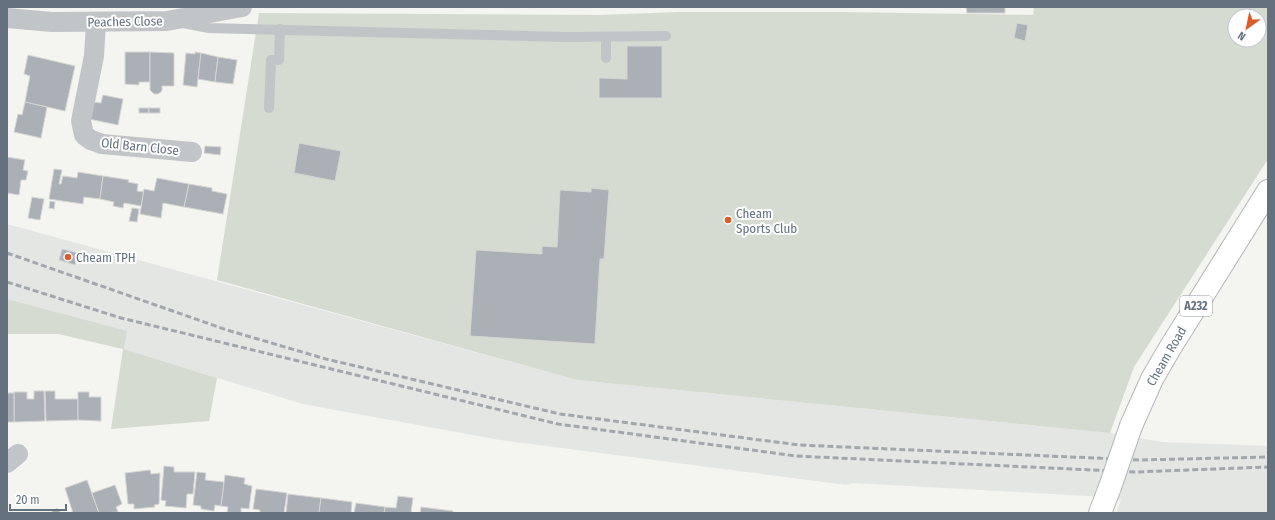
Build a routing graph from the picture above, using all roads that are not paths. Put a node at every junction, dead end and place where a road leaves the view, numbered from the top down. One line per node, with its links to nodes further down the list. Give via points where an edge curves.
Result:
1 (242, 7): 2 (street, Peaches Close)
2 (206, 10): 4 (street, Peaches Close)
3 (7, 18): 5 (street, Peaches Close, via 26,21)
4 (167, 21): 5 (street, Peaches Close); 6 (lane, via 209,28)
5 (96, 22): 11 (street, Old Barn Close, via 94,56 81,121 84,135 102,144)
6 (280, 29): 8 (lane); 10 (lane, via 279,60 271,60)
7 (666, 36): 8 (lane)
8 (606, 37): 9 (lane)
9 (606, 58)
10 (269, 108)
11 (192, 152)
12 (1268, 191): 13 (highway, Cheam Road / A232, bridge, via 1152,379 1131,426)
13 (1100, 513)

